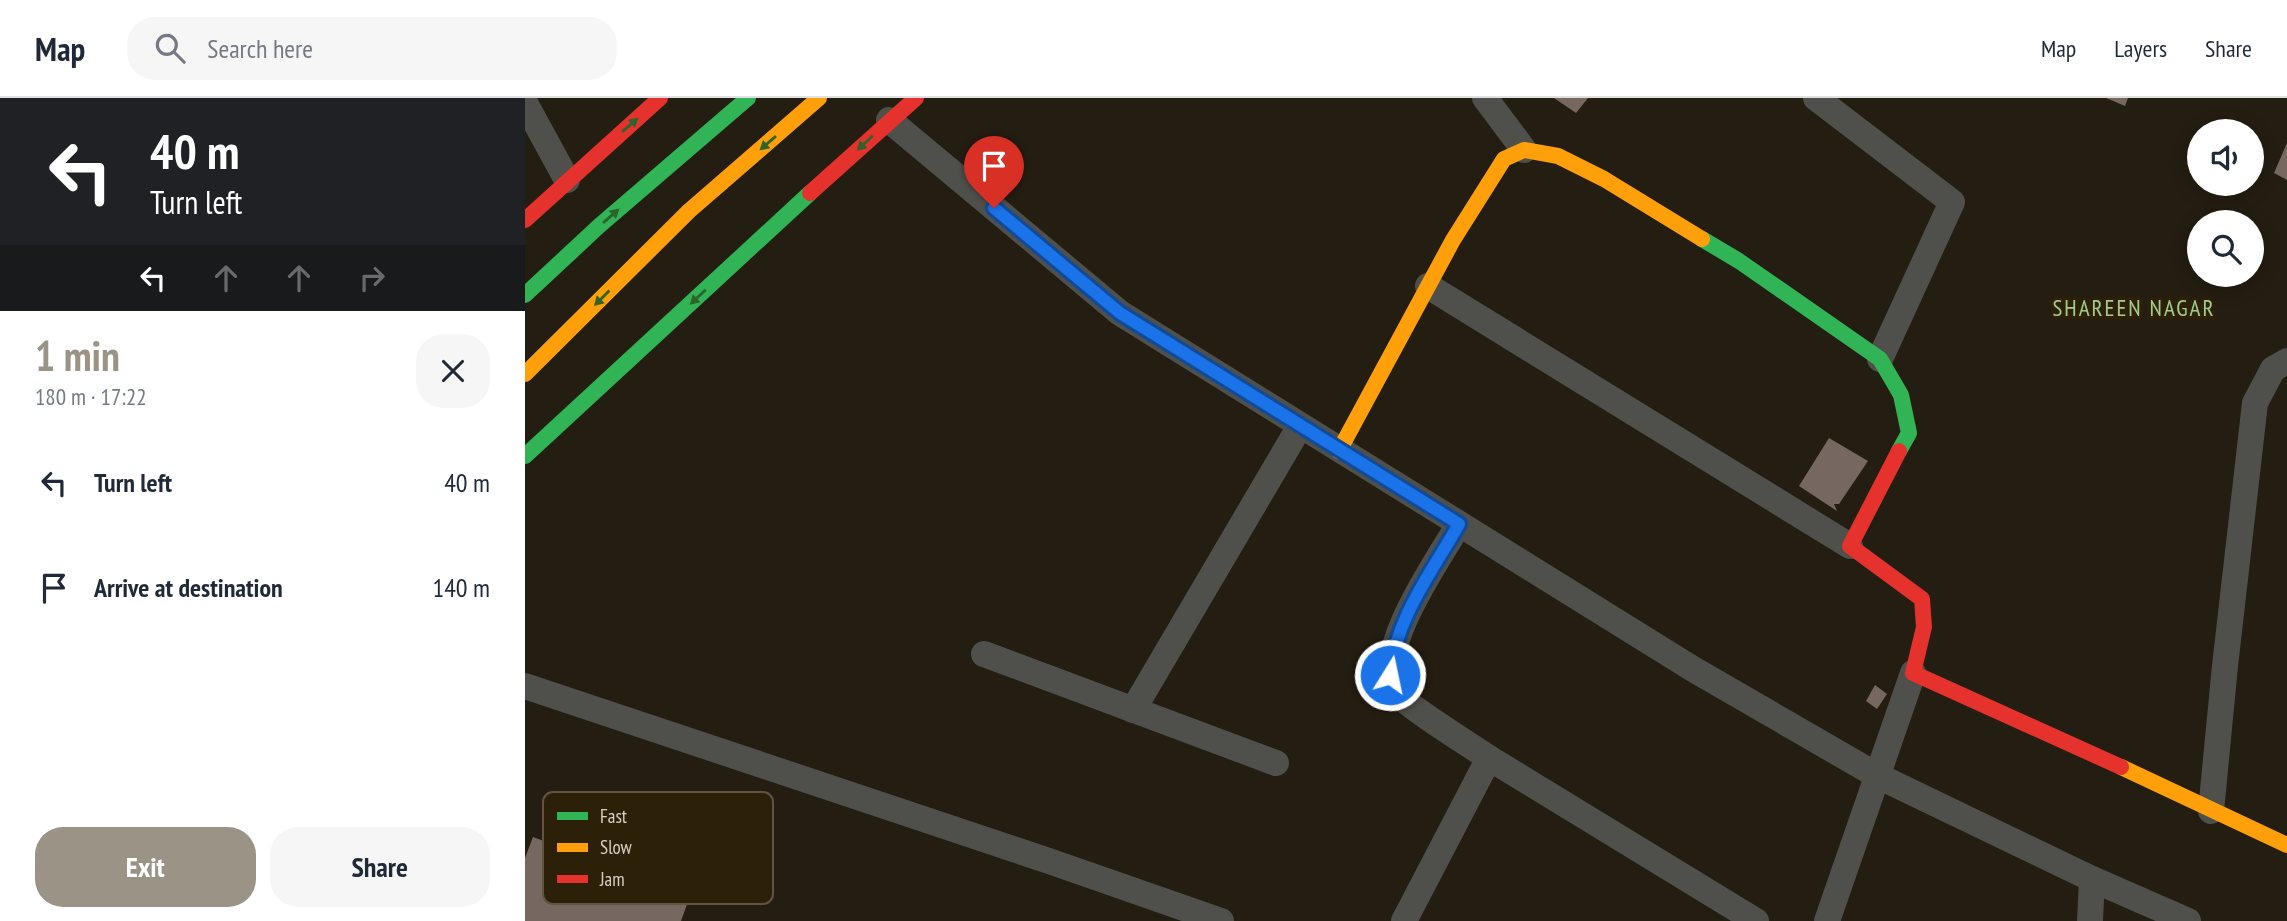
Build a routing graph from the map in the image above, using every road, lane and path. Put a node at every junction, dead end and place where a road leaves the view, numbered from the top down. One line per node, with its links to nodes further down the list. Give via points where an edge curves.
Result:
1 (660, 98): 10 (main road, one-way to 1)
2 (748, 98): 13 (main road, one-way to 2)
3 (819, 98): 16 (main road, one-way to 16, via 689,212)
4 (916, 98): 8 (main road)
5 (1485, 98): 9 (street)
6 (1816, 98): 14 (street, via 1952,202)
7 (525, 103): 10 (street)
8 (889, 120): 17 (street, via 1120,313); 19 (main road, one-way to 19)
9 (1524, 150): 12 (main road, via 1504,159); 14 (main road, via 1558,156 1604,178 1739,261)
10 (567, 180): 11 (main road)
11 (525, 220)
12 (1428, 286): 18 (main road); 21 (street)
13 (525, 295)
14 (1880, 359): 21 (main road, via 1901,395 1909,433)
15 (2287, 361): 29 (street, via 2273,369 2255,403)
16 (525, 374)
17 (1300, 426): 18 (street); 25 (street)
18 (1339, 451): 20 (street)
19 (525, 456)
20 (1459, 524): 26 (street, via 1403,621 1390,675 1398,695); 28 (street, via 1693,669)
21 (1850, 546): 23 (main road, via 1922,599 1924,636)
22 (984, 654): 25 (street)
23 (1913, 673): 28 (street); 29 (main road)
24 (525, 686): 32 (street)
25 (1133, 710): 27 (street)
26 (1489, 758): 33 (street); 34 (street)
27 (1276, 763)
28 (1878, 776): 31 (street); 35 (street)
29 (2211, 811): 30 (main road)
30 (2287, 845)
31 (2092, 878): 36 (street); 37 (street)
32 (1221, 921)
33 (1403, 921)
34 (1756, 921)
35 (1827, 921)
36 (2090, 921)
37 (2187, 921)

